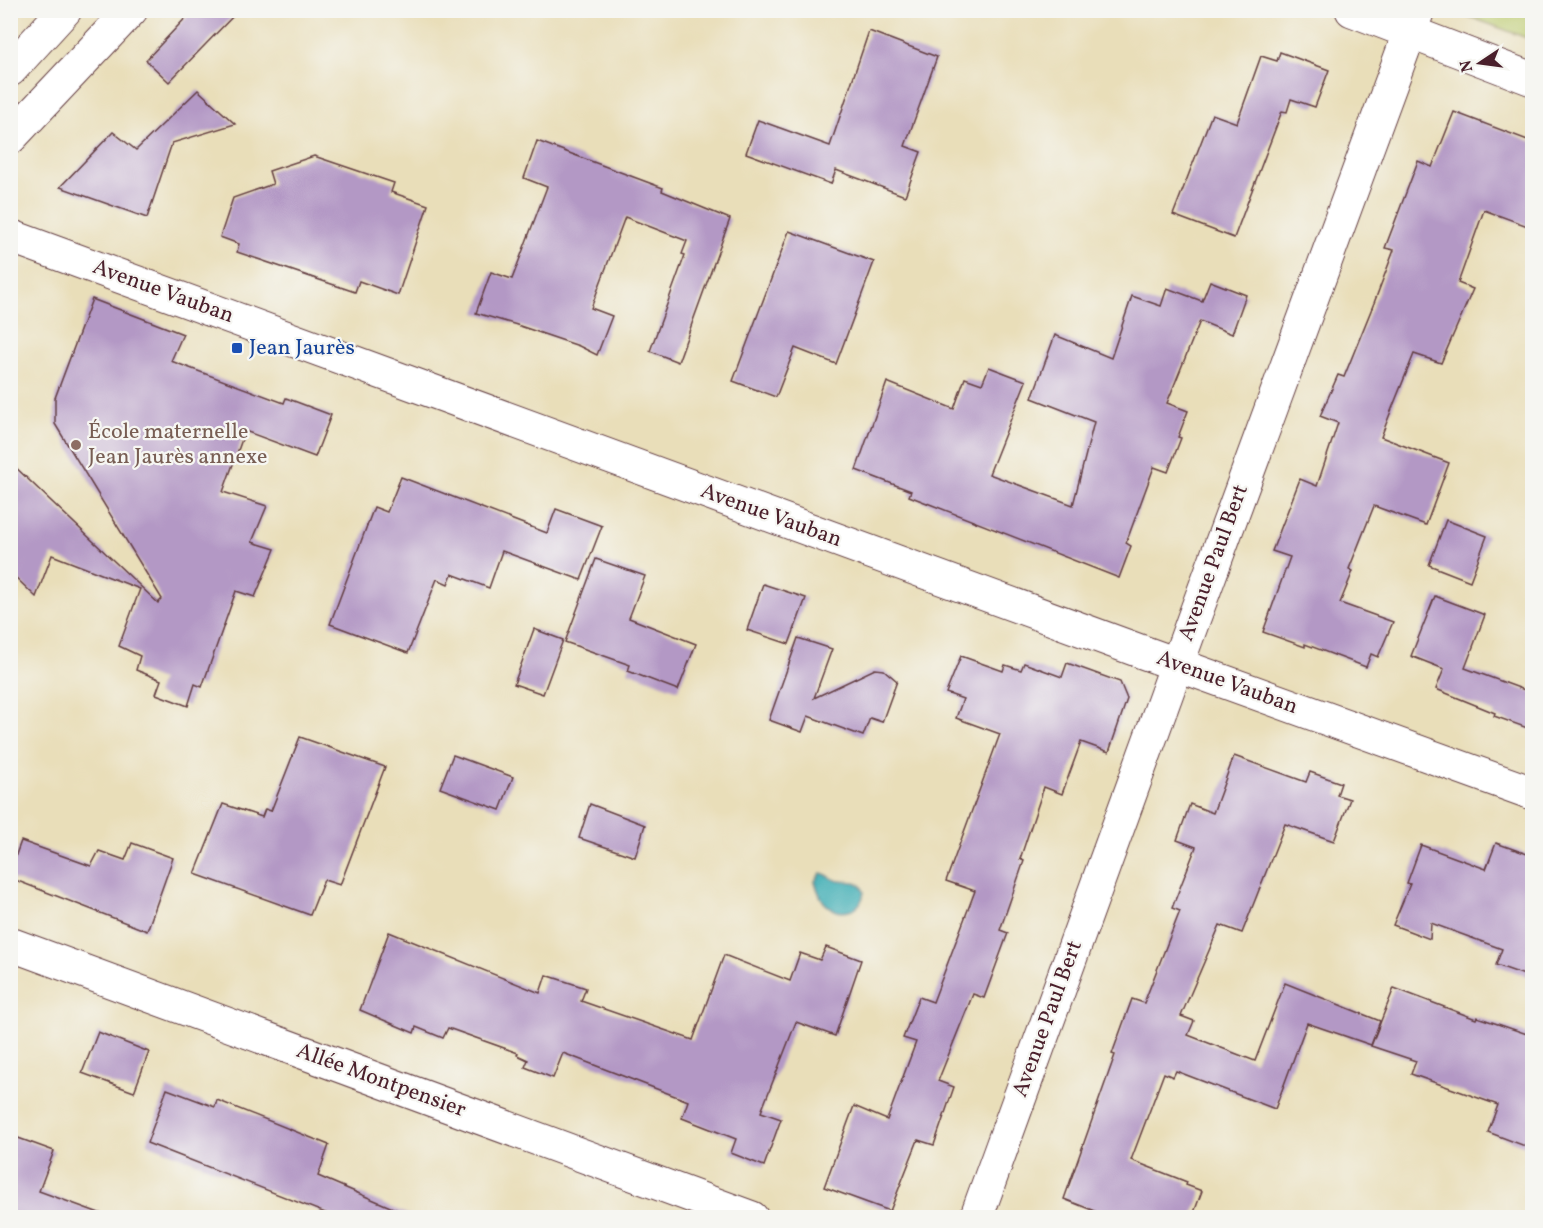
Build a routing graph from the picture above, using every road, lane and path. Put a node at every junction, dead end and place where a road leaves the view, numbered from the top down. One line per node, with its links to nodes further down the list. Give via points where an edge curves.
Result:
1 (66, 10): 5 (street)
2 (131, 10): 7 (street)
3 (1352, 10): 4 (street)
4 (1414, 22): 6 (street); 9 (street, Avenue Paul Bert)
5 (10, 70)
6 (1533, 79)
7 (10, 138)
8 (10, 236): 9 (street, Avenue Vauban)
9 (1177, 664): 10 (street, Avenue Vauban); 13 (street, Avenue Paul Bert)
10 (1533, 793)
11 (10, 944): 12 (street, Allée Montpensier)
12 (752, 1218)
13 (976, 1218)

